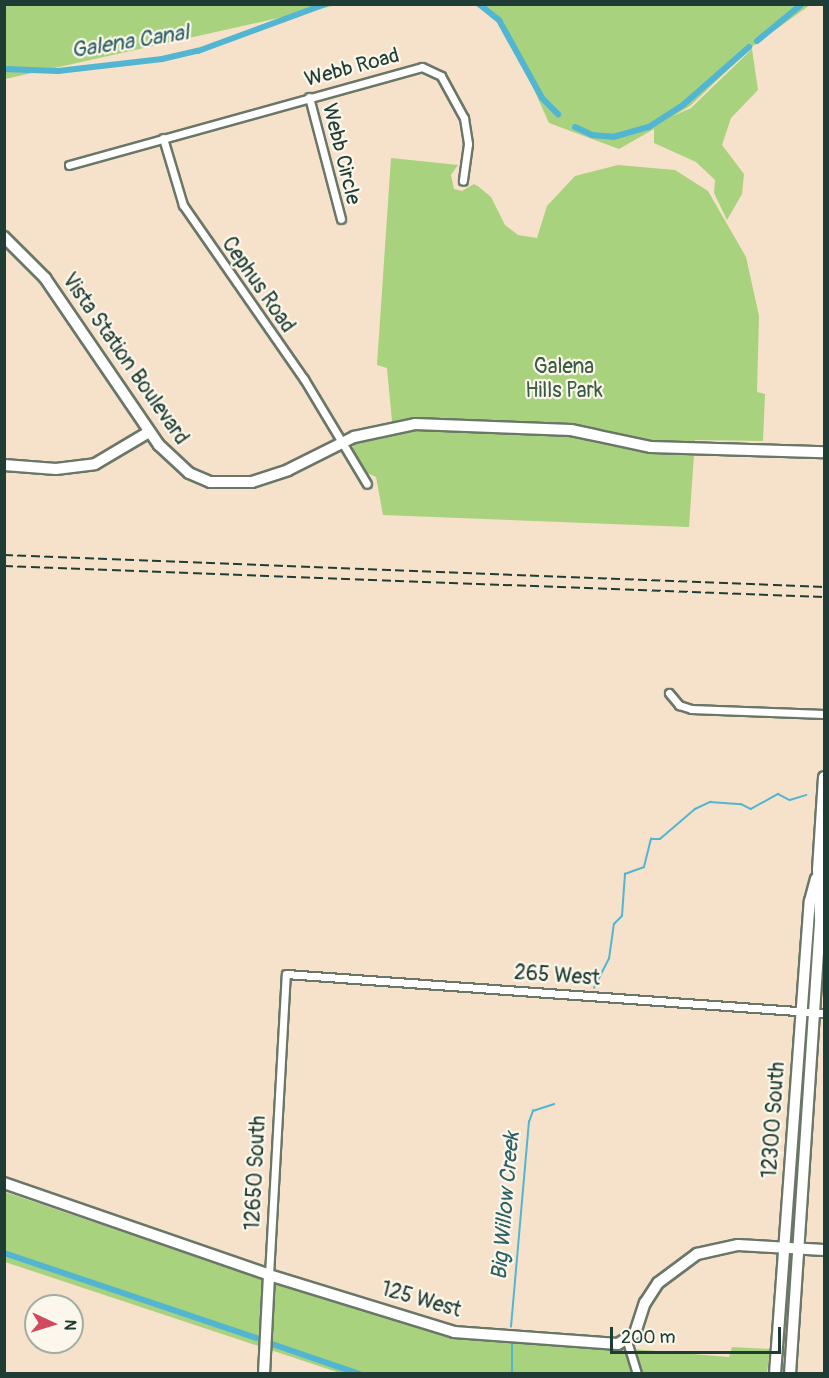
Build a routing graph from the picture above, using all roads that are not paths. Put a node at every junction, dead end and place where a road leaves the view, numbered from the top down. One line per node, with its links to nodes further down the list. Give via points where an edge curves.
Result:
1 (309, 97): 2 (street, Webb Road); 4 (street, Webb Road, via 407,70 433,70 441,76 464,118 468,144); 5 (street, Webb Circle)
2 (164, 138): 3 (street, Webb Road); 8 (street, Cephus Road, via 183,205 304,379)
3 (69, 165)
4 (463, 181)
5 (340, 219)
6 (4, 237): 7 (main road, Vista Station Boulevard, via 45,278)
7 (149, 432): 8 (main road, Vista Station Boulevard, via 189,473 224,483 273,476); 10 (main road, via 94,464 56,469)
8 (342, 442): 9 (main road, Vista Station Boulevard, via 392,426 415,424 571,430 651,447); 11 (street, Cephus Road)
9 (825, 452)
10 (4, 465)
11 (367, 484)
12 (669, 693): 13 (street, via 679,705 691,709)
13 (825, 714)
14 (825, 777): 15 (main road, 12300 South)
15 (818, 870): 17 (main road, 12300 South, via 810,901); 18 (main road, 12300 South)
16 (286, 974): 17 (street, 265 West); 23 (street, 12650 South)
17 (802, 1011): 18 (street, 265 West); 20 (main road, 12300 South)
18 (819, 1012): 21 (main road, 12300 South)
19 (4, 1182): 23 (main road, 125 West)
20 (785, 1247): 21 (main road); 24 (main road, via 729,1245 682,1262 654,1289 637,1329); 27 (main road, 12300 South)
21 (798, 1248): 22 (main road); 28 (main road, 12300 South)
22 (825, 1250)
23 (270, 1275): 24 (main road, 125 West, via 454,1332 614,1344); 25 (main road, 12650 South)
24 (627, 1341): 26 (street)
25 (264, 1374)
26 (637, 1374)
27 (775, 1374)
28 (790, 1374)

